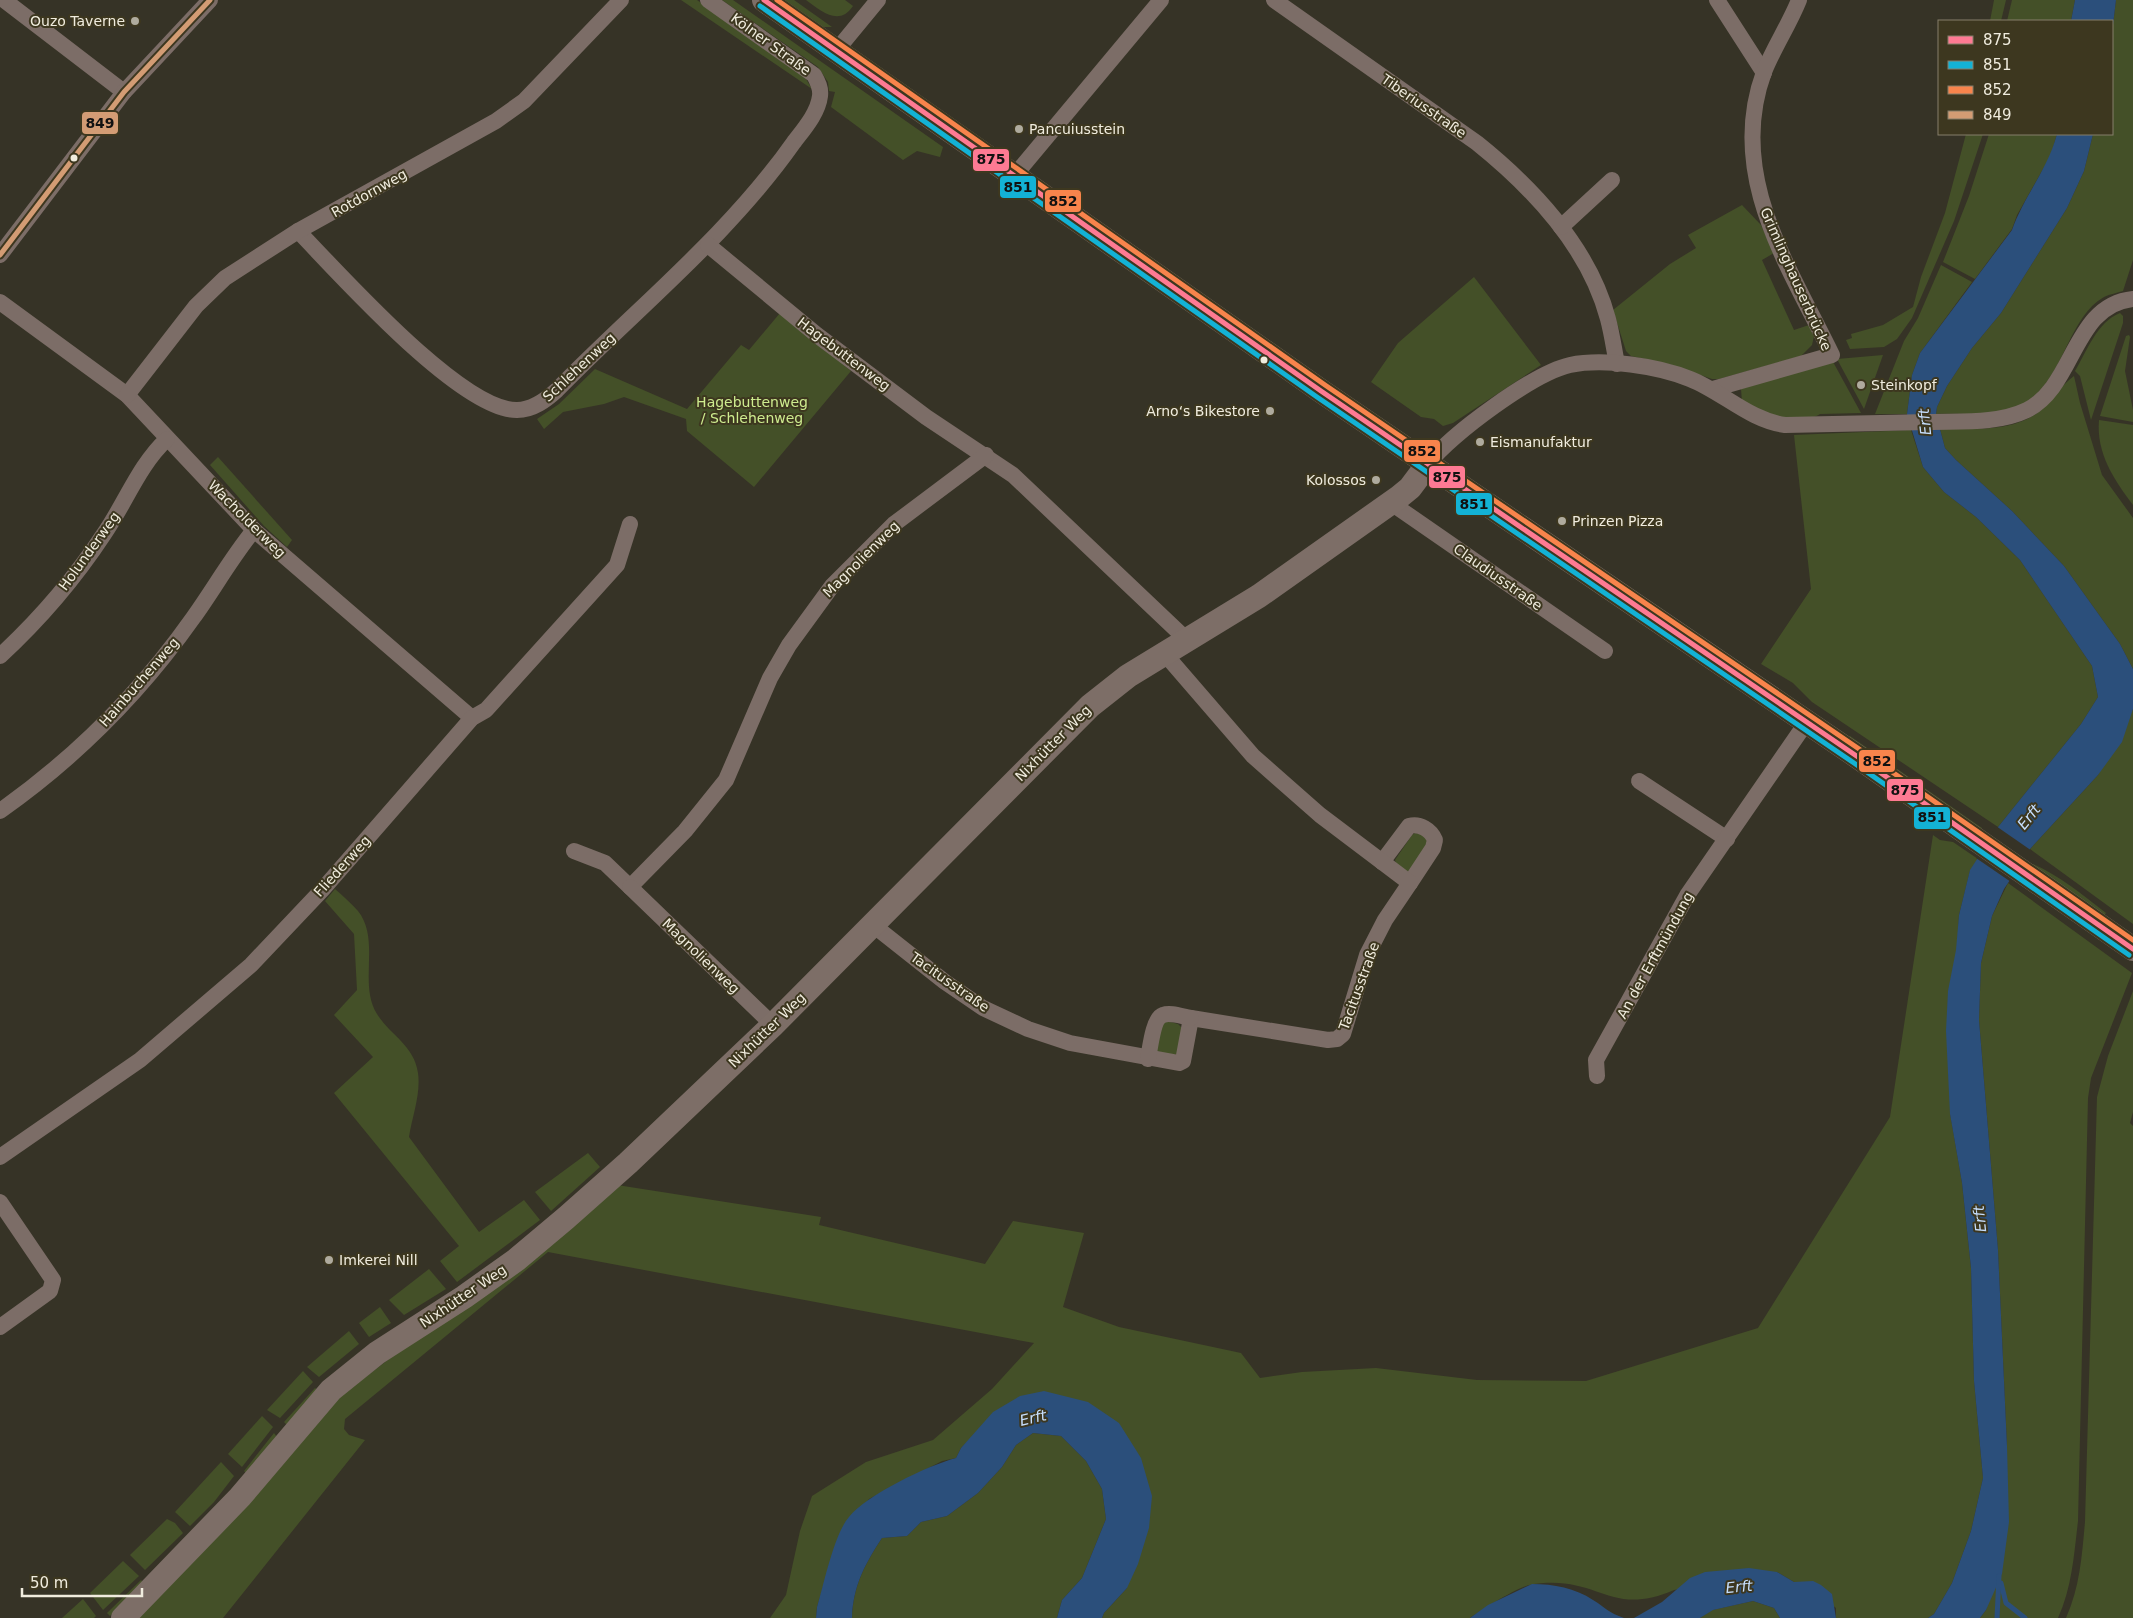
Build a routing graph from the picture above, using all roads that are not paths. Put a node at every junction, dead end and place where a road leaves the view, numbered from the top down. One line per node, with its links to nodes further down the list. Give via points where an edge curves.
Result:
1 (4, 0): 13 (street)
2 (210, 0): 13 (street)
3 (620, 0): 18 (street, Rotdornweg, via 524,101 496,121)
4 (708, 0): 14 (street, Kölner Straße, via 814,75 820,86)
5 (764, 0): 11 (main road)
6 (878, 0): 11 (street)
7 (1161, 0): 15 (street)
8 (1274, 0): 17 (street, Tiberiusstraße, via 1477,143 1508,168)
9 (1718, 0): 12 (street)
10 (1799, 0): 12 (street, Grimlinghauserbrücke)
11 (836, 50): 15 (main road)
12 (1764, 73): 24 (street, Grimlinghauserbrücke, via 1752,134 1756,183 1773,234 1832,355)
13 (124, 92): 20 (street)
14 (820, 97): 19 (street, Schlehenweg, via 812,116 782,160)
15 (1014, 176): 28 (main road)
16 (1612, 180): 17 (street)
17 (1561, 227): 23 (street, Tiberiusstraße, via 1595,286 1607,318)
18 (298, 231): 19 (street, Schlehenweg, via 397,331 444,372 476,396 496,406 517,410 540,403 557,390); 25 (street, Rotdornweg, via 261,253 213,289)
19 (708, 245): 27 (street, Hagebuttenweg, via 817,335 926,417)
20 (0, 255)
21 (2133, 299): 24 (street, via 2111,305 2099,314 2052,386 2029,409 2014,416 1785,425 1758,418)
22 (0, 302): 25 (street, Wacholderweg)
23 (1617, 364): 24 (street, via 1668,372); 28 (street, via 1578,364 1556,371 1488,411 1440,448)
24 (1713, 389)
25 (126, 395): 26 (street, Wacholderweg)
26 (167, 439): 31 (street, Wacholderweg); 35 (street, Holunderweg, via 153,452 105,534 74,576)
27 (986, 456): 32 (street, via 1013,476); 44 (street, Magnolienweg, via 894,524 832,586 794,637 770,678 735,761 714,796)
28 (1428, 464): 29 (main road, Nixhütter Weg, via 1410,488); 37 (main road)
29 (1391, 502): 32 (main road, Nixhütter Weg, via 1259,596); 33 (street, Claudiusstraße)
30 (630, 524): 36 (street, Fliederweg, via 617,565 486,710)
31 (254, 530): 36 (street, Wacholderweg); 39 (street, Hainbuchenweg, via 193,618 118,710 62,763)
32 (1187, 640): 34 (main road, Nixhütter Weg)
33 (1606, 652)
34 (1164, 653): 42 (street, via 1253,756 1320,815); 45 (main road, Nixhütter Weg, via 1122,680 1090,706)
35 (0, 656)
36 (472, 718): 51 (street, Fliederweg, via 323,889 251,965 140,1060)
37 (1806, 722): 40 (street, An der Erftmündung); 46 (main road)
38 (1639, 781): 40 (street)
39 (0, 811)
40 (1727, 839): 50 (street, An der Erftmündung, via 1688,894 1596,1060)
41 (574, 851): 44 (street, Magnolienweg, via 605,863)
42 (1382, 862): 43 (street); 43 (street, Tacitusstraße, via 1409,826 1421,826 1432,834 1435,840 1433,848)
43 (1410, 883): 47 (street, Tacitusstraße, via 1367,955 1343,1034 1337,1039)
44 (630, 887): 48 (street, Magnolienweg)
45 (873, 925): 48 (main road, Nixhütter Weg); 49 (street, Tacitusstraße, via 983,1008 1028,1029 1070,1043)
46 (2133, 949)
47 (1191, 1018): 49 (street, Tacitusstraße, via 1170,1014 1156,1020); 49 (street, Tacitusstraße, via 1183,1061 1173,1064)
48 (773, 1025): 54 (main road, Nixhütter Weg, via 566,1218 516,1260 376,1353 331,1390 240,1497)
49 (1148, 1059)
50 (1597, 1076)
51 (0, 1157)
52 (0, 1202): 53 (street, via 50,1272 53,1284 46,1294)
53 (0, 1327)
54 (124, 1618)

